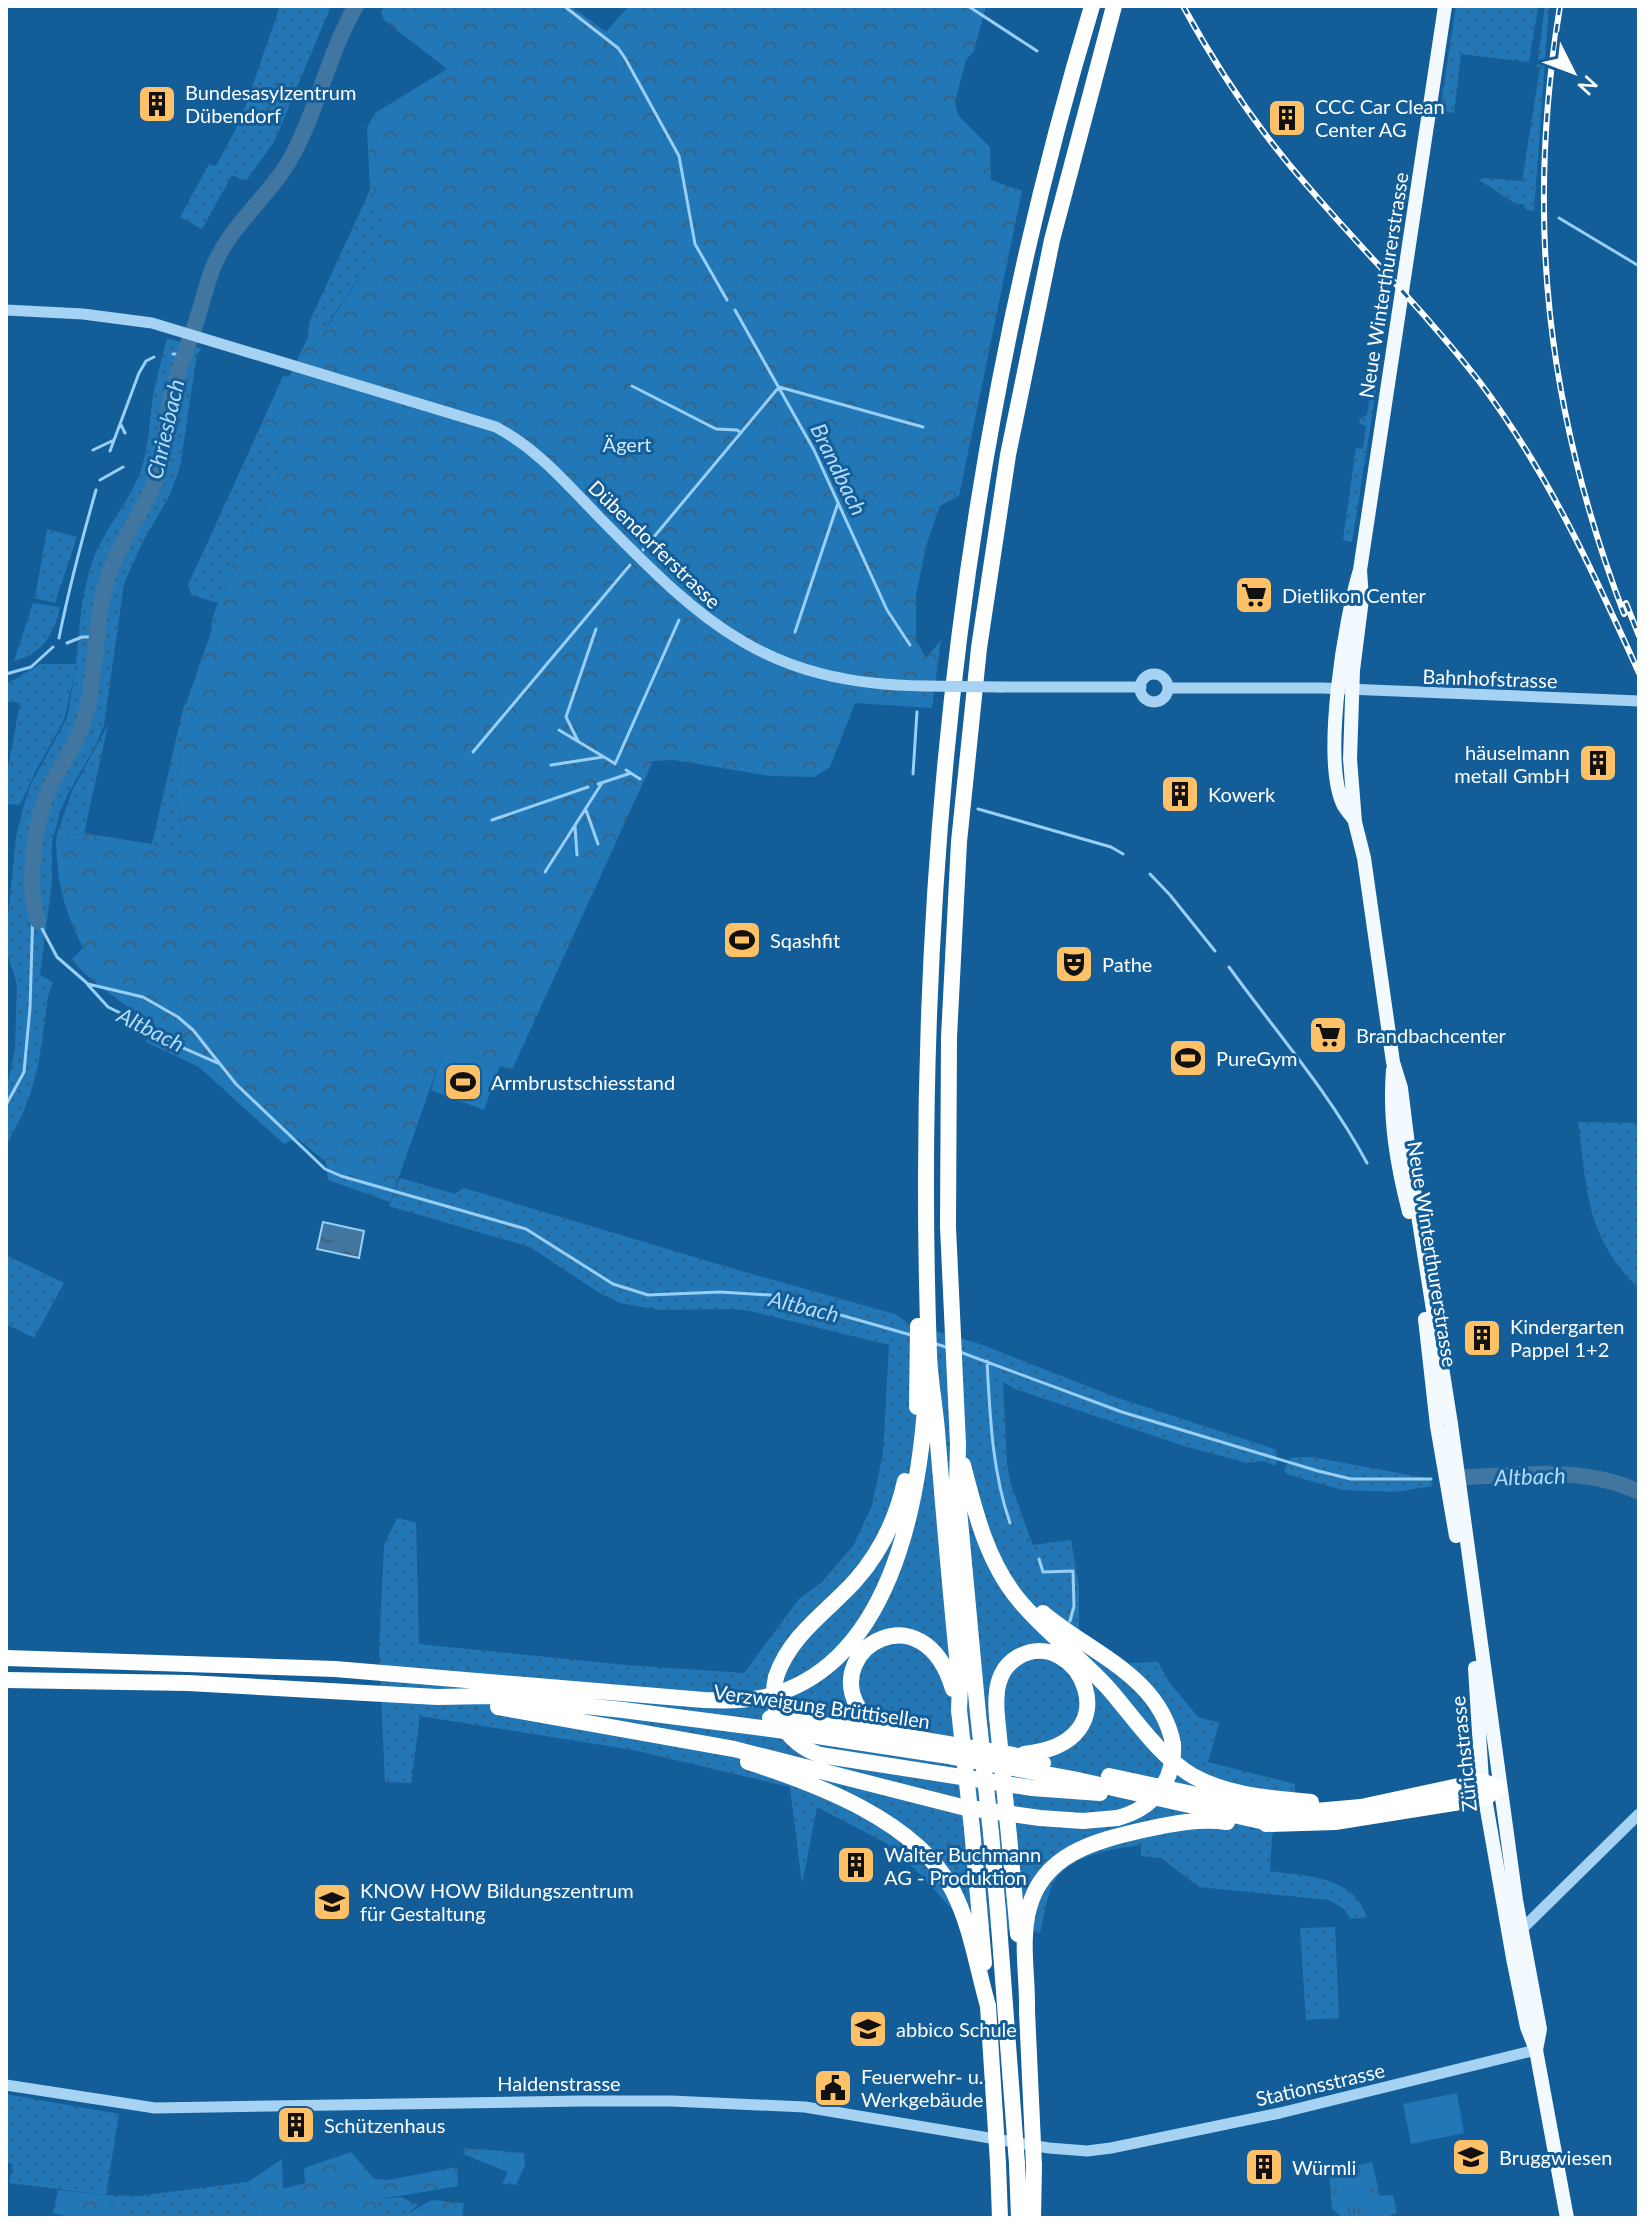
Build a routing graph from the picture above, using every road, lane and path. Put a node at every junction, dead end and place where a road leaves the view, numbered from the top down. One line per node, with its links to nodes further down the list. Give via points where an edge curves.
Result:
1 (1092, 6): 9 (highway, via 1018,295 966,585 934,890)
2 (1114, 6): 11 (highway, via 1036,312 1008,455 963,795 951,989 948,1178)
3 (1445, 6): 7 (main road, Neue Winterthurerstrasse, via 1360,570 1346,628)
4 (6, 310): 5 (street, Dübendorferstrasse, bridge, via 125,318 496,427 537,452 668,587 725,633 781,661 835,678 891,685)
5 (1141, 687): 6 (street, via 1144,679 1155,675 1166,680); 6 (street, via 1153,702 1162,700)
6 (1168, 688): 7 (street)
7 (1345, 690): 8 (street, Bahnhofstrasse); 12 (main road, Neue Winterthurerstrasse, via 1334,714 1338,783 1364,858 1393,1062 1391,1114 1398,1170 1411,1218)
8 (1639, 701)
9 (926, 1150): 10 (highway); 23 (highway, bridge, via 916,1188 915,1433 902,1493 871,1560 787,1652 774,1699 781,1724 798,1744 820,1755 1032,1788)
10 (929, 1359): 16 (highway, via 924,1430 905,1525 881,1595 851,1644 813,1676 764,1697 729,1701); 18 (highway)
11 (958, 1444): 13 (highway, via 978,1523); 35 (highway, bridge, via 957,1488 978,1714)
12 (1447, 1451): 22 (main road, Zürichstrasse)
13 (998, 1565): 20 (highway, bridge, via 1047,1617 1144,1688 1166,1719 1173,1744 1171,1769 1161,1791 1146,1806 1117,1818 1083,1821 962,1807 773,1758); 24 (highway, via 1025,1608 1098,1677 1165,1755 1193,1776 1262,1797)
14 (6, 1658): 16 (highway, via 335,1669)
15 (6, 1680): 17 (highway, via 188,1683)
16 (627, 1695): 19 (highway, Verzweigung Brüttisellen)
17 (437, 1697): 20 (highway); 23 (highway, via 490,1696 778,1730 1013,1767)
18 (959, 1710): 19 (highway, via 946,1668 934,1650 913,1637 884,1638 858,1658 852,1686 860,1710); 31 (highway, bridge)
19 (889, 1734): 21 (highway, Verzweigung Brüttisellen)
20 (658, 1736): 31 (highway, via 788,1775 906,1837 946,1879 961,1909)
21 (1013, 1755): 24 (highway, via 1273,1810 1334,1811); 29 (highway, bridge, via 1064,1744 1083,1723 1083,1682 1073,1666 1057,1656 1040,1652 1011,1663 1000,1678 996,1698)
22 (1489, 1789): 24 (highway); 26 (highway, via 1335,1822); 27 (main road, Zürichstrasse); 30 (main road, Zürichstrasse)
23 (1140, 1795): 26 (highway)
24 (1384, 1801)
25 (1639, 1814): 28 (street)
26 (1274, 1824): 29 (highway, via 1182,1822 1091,1843 1049,1871)
27 (1516, 1900): 28 (street, via 1533,1908); 30 (main road, Zürichstrasse)
28 (1545, 1906): 30 (street)
29 (1021, 1914): 35 (highway, bridge, via 1027,2011)
30 (1516, 1931): 32 (main road, Zürichstrasse, via 1527,2027)
31 (988, 2006): 36 (highway, bridge)
32 (1536, 2050): 34 (street, Stationsstrasse); 39 (main road, Zürichstrasse)
33 (6, 2085): 34 (street, Haldenstrasse, via 155,2108 555,2101 805,2107 1049,2148)
34 (1111, 2148)
35 (1025, 2165): 37 (highway); 38 (highway)
36 (1000, 2218)
37 (1019, 2218)
38 (1033, 2218)
39 (1567, 2218)

